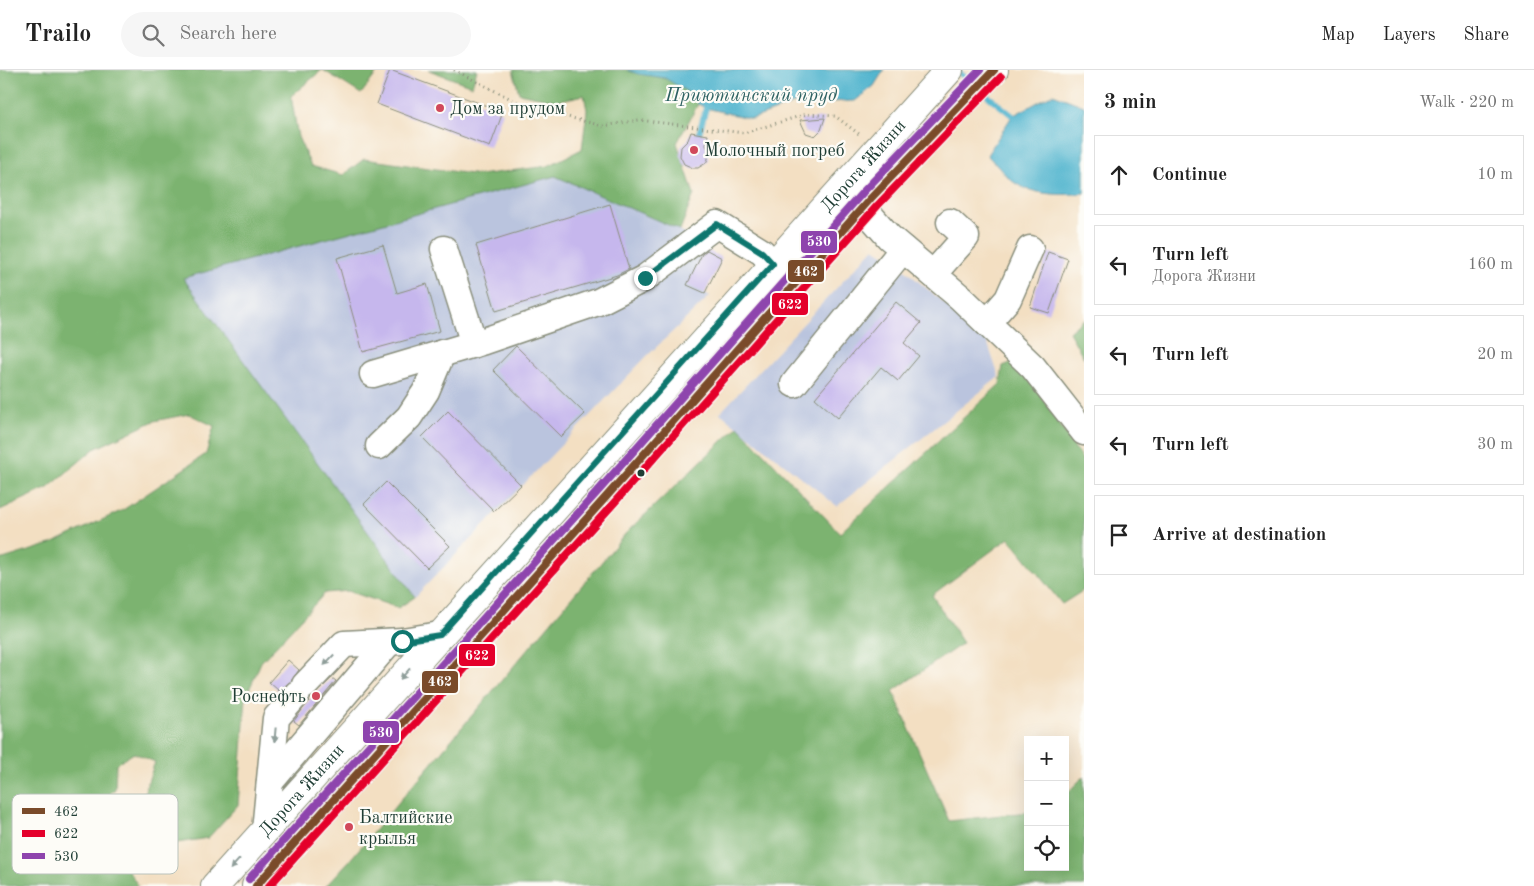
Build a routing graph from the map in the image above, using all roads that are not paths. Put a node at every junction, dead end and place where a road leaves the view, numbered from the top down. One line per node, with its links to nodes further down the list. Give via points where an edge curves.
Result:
1 (949, 70): 8 (main road, Дорога Жизни)
2 (994, 70): 3 (main road, Дорога Жизни)
3 (861, 209): 6 (street); 22 (main road, Дорога Жизни)
4 (950, 222): 9 (street, via 966,237)
5 (444, 249): 11 (street)
6 (903, 249): 9 (street); 14 (street)
7 (1030, 249): 10 (street, via 1008,299)
8 (773, 264): 11 (street, via 762,252 717,224 645,278 598,302); 17 (main road, Дорога Жизни)
9 (933, 274): 10 (street)
10 (987, 323): 15 (street, via 1032,368)
11 (474, 344): 12 (street)
12 (442, 353): 13 (street); 16 (street, via 426,392 409,417)
13 (373, 374)
14 (794, 384)
15 (1082, 427)
16 (379, 446)
17 (440, 635): 18 (street); 20 (main road, Дорога Жизни, one-way to 20)
18 (389, 642): 19 (street); 19 (street, one-way to 19, via 344,644 276,718)
19 (270, 782): 20 (street)
20 (265, 831): 21 (main road, Дорога Жизни, one-way to 21)
21 (215, 886)
22 (256, 886)

